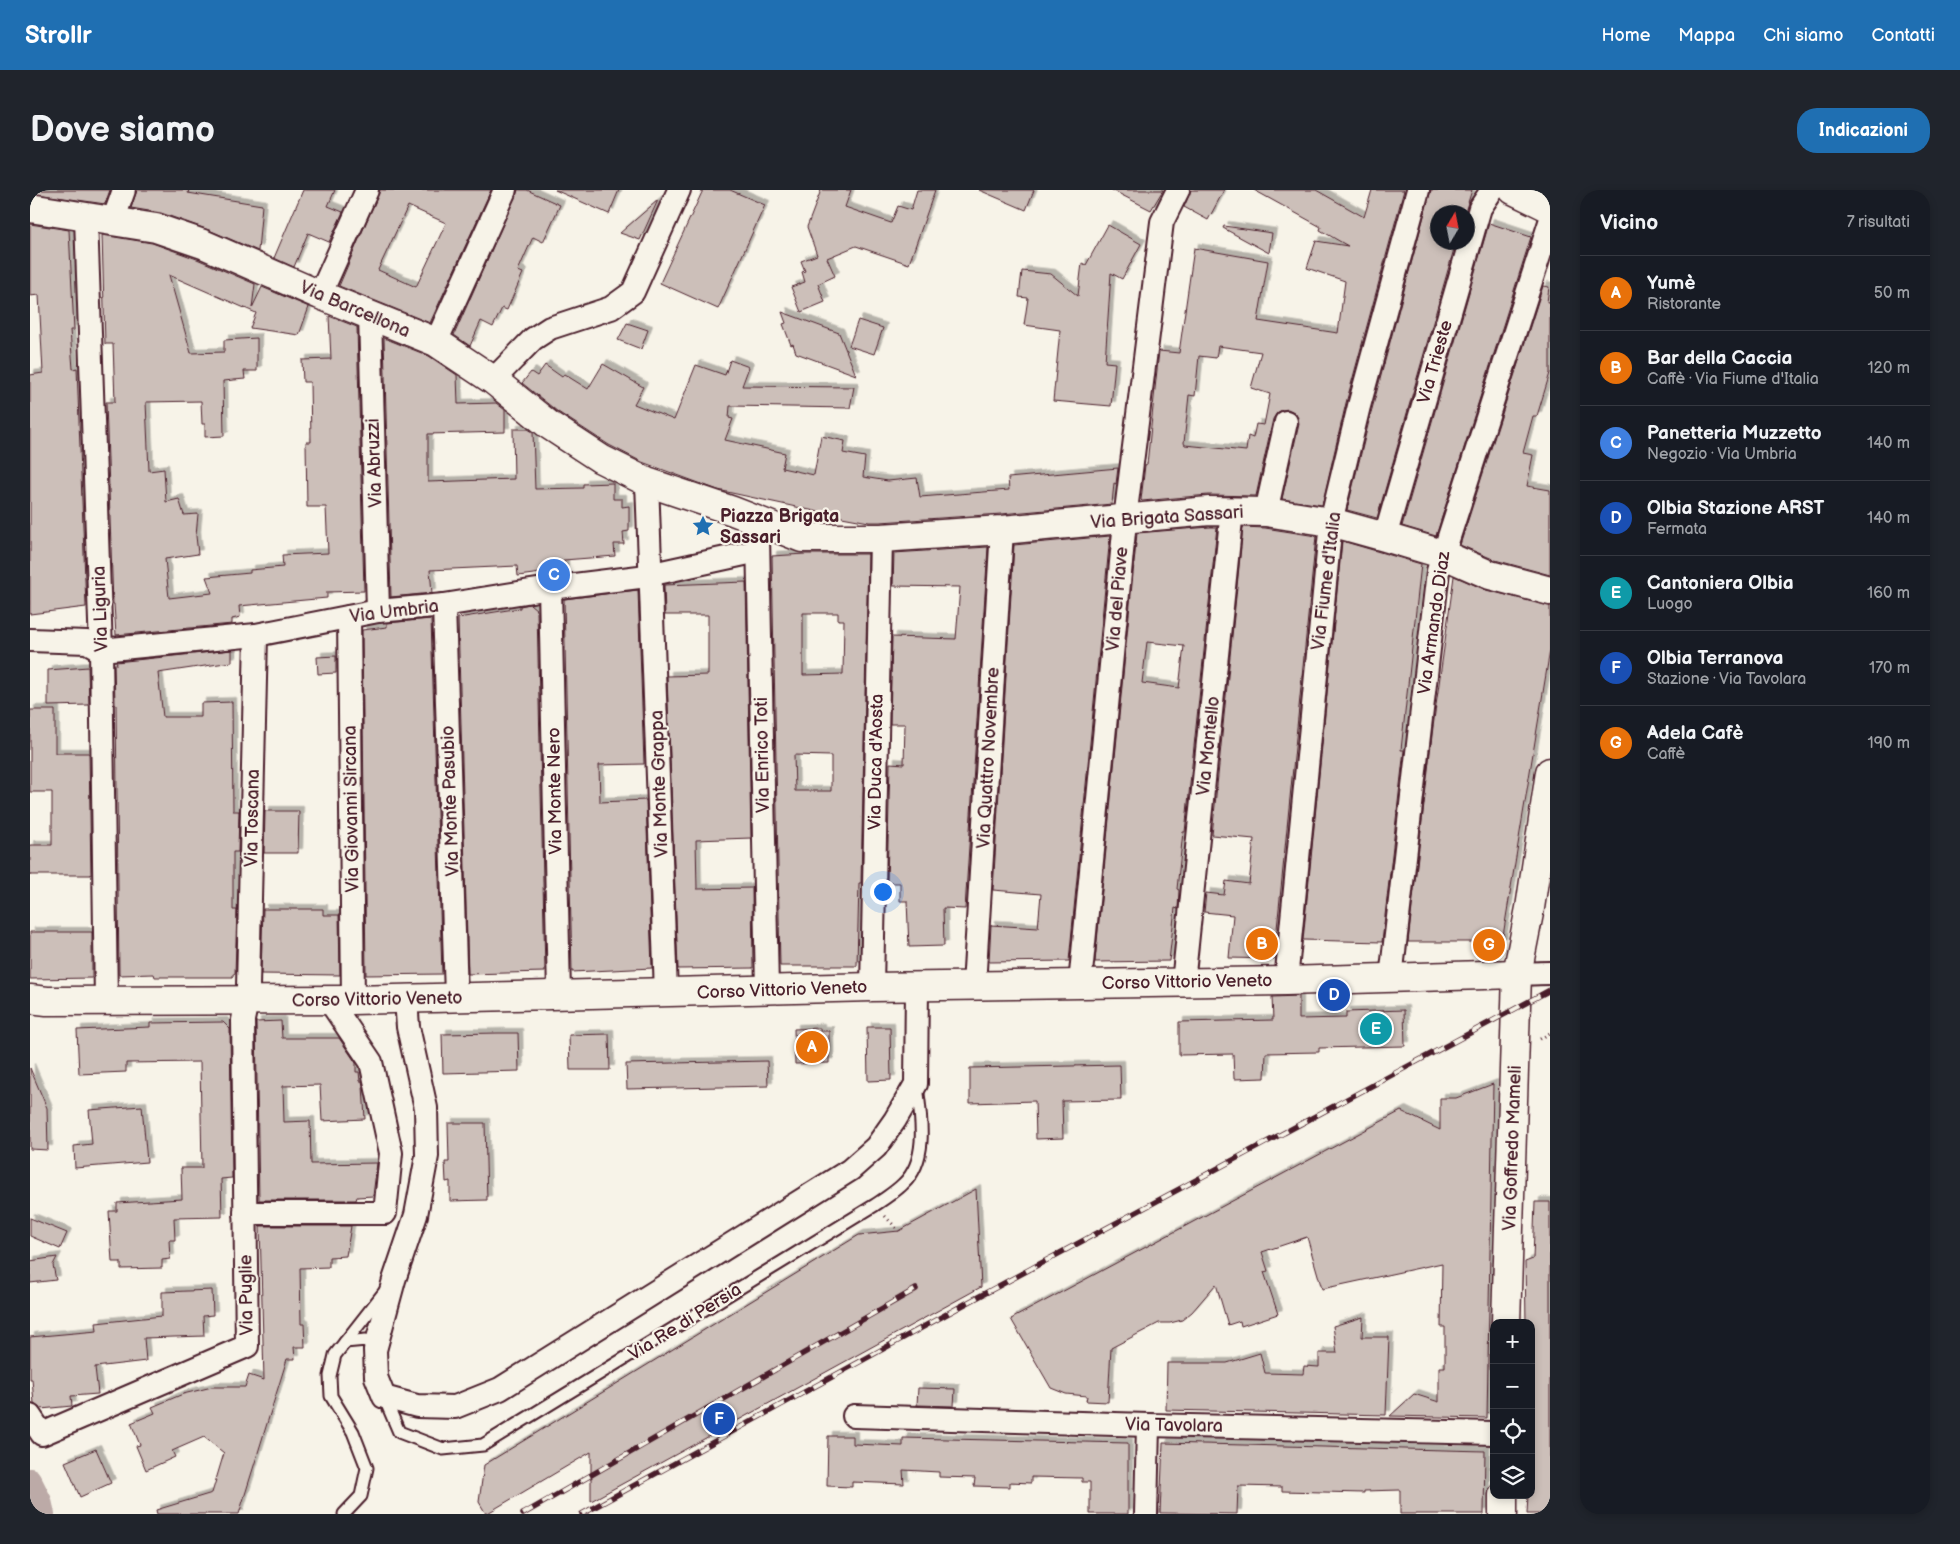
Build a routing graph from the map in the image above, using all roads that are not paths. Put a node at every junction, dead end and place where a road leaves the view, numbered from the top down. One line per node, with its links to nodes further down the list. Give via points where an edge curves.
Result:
1 (124, 190): 12 (street)
2 (367, 190): 14 (street)
3 (505, 190): 16 (street)
4 (679, 190): 17 (street, via 633,292 611,308 550,328 533,340)
5 (1178, 190): 22 (street, Via del Piave, via 1162,222)
6 (1418, 190): 24 (street, Via Fiume d'Italia, via 1358,406)
7 (1492, 190): 26 (street, Via Trieste, via 1480,208)
8 (1513, 190): 10 (main road)
9 (30, 208): 11 (main road, Via Barcellona)
10 (1550, 208)
11 (86, 218): 12 (main road, Via Barcellona); 39 (street, Via Liguria)
12 (113, 221): 14 (main road, Via Barcellona, via 156,228 203,244)
13 (1550, 222): 30 (street, Via Armando Diaz)
14 (320, 295): 15 (main road, Via Barcellona)
15 (370, 315): 16 (main road, Via Barcellona); 35 (street, Via Abruzzi)
16 (436, 342): 17 (main road, Via Barcellona)
17 (493, 380): 19 (main road, Via Barcellona, via 556,430 601,459)
18 (1286, 422): 21 (street)
19 (647, 482): 23 (main road, Via Barcellona); 31 (street)
20 (1232, 510): 21 (main road, Via Brigata Sassari); 22 (main road, Via Brigata Sassari); 45 (street, Via Montello)
21 (1266, 512): 24 (main road, Via Brigata Sassari)
22 (1125, 518): 25 (main road, Via Brigata Sassari); 46 (street, Via del Piave)
23 (758, 521): 27 (main road, Via Barcellona); 29 (street, Via Enrico Toti)
24 (1331, 522): 26 (main road, Via Brigata Sassari); 44 (street, Via Fiume d'Italia)
25 (1002, 530): 28 (main road, Via Brigata Sassari); 47 (street, Via Quattro Novembre)
26 (1385, 537): 30 (main road, Via Brigata Sassari)
27 (802, 538): 28 (main road, Via Brigata Sassari)
28 (881, 538): 48 (street, Via Duca d'Aosta)
29 (758, 551): 31 (street, Via Umbria); 50 (street, Via Enrico Toti)
30 (1442, 554): 33 (main road, Via Brigata Sassari, via 1490,575); 43 (street, Via Armando Diaz)
31 (652, 575): 32 (street, Via Umbria); 51 (street, Via Monte Grappa)
32 (550, 588): 34 (street, Via Umbria); 52 (street, Via Monte Nero)
33 (1550, 591)
34 (444, 605): 35 (street, Via Umbria); 53 (street, Via Monte Pasubio)
35 (378, 611): 36 (street, Via Umbria)
36 (349, 617): 37 (street, Via Umbria); 55 (street, Via Giovanni Sircana)
37 (256, 634): 39 (street, Via Umbria); 57 (street, Via Toscana)
38 (30, 640): 39 (street, Via Umbria, via 87,642)
39 (101, 650): 56 (street, Via Liguria)
40 (1550, 772): 42 (main road, Via Goffredo Mameli)
41 (1550, 973): 42 (street)
42 (1518, 974): 43 (main road, Corso Vittorio Veneto); 62 (main road, Via Goffredo Mameli)
43 (1391, 978): 44 (main road, Corso Vittorio Veneto)
44 (1286, 981): 45 (main road, Corso Vittorio Veneto)
45 (1184, 983): 46 (main road, Corso Vittorio Veneto)
46 (1080, 984): 47 (main road, Corso Vittorio Veneto)
47 (974, 986): 49 (main road, Corso Vittorio Veneto)
48 (872, 987): 49 (main road, Corso Vittorio Veneto); 50 (main road, Corso Vittorio Veneto)
49 (917, 988): 59 (street, Via Re di Persia)
50 (767, 990): 51 (main road, Corso Vittorio Veneto)
51 (666, 993): 52 (main road, Corso Vittorio Veneto)
52 (559, 994): 53 (main road, Corso Vittorio Veneto)
53 (456, 997): 54 (main road, Corso Vittorio Veneto)
54 (406, 999): 55 (main road, Corso Vittorio Veneto); 61 (street, Via Re di Persia, via 408,1027 426,1108 426,1156 416,1215)
55 (341, 1000): 57 (main road, Corso Vittorio Veneto); 60 (street, via 371,1062 392,1153 385,1213)
56 (106, 1001): 57 (main road, Corso Vittorio Veneto); 58 (main road, Corso Vittorio Veneto)
57 (247, 1001): 60 (street, Via Puglie, via 243,1020)
58 (36, 1002)
59 (916, 1084): 65 (street, Via Re di Persia, via 876,1147 850,1170 500,1389 455,1408 417,1406); 65 (lane, Via Re di Persia, via 922,1124 918,1162 904,1184 875,1205 483,1445 443,1449 399,1432)
60 (245, 1213): 66 (street, Via Puglie, via 247,1346 42,1434)
61 (394, 1280): 63 (lane); 64 (street, Via Re di Persia)
62 (1506, 1319)
63 (345, 1342): 64 (lane, via 366,1340); 71 (lane, via 335,1355 330,1376 331,1396 352,1432 367,1468 361,1496)
64 (375, 1350): 65 (street, Via Re di Persia, via 376,1377)
65 (384, 1397)
66 (30, 1416)
67 (854, 1416): 68 (street, Via Tavolara)
68 (1148, 1425): 69 (street, Via Tavolara); 72 (street)
69 (1490, 1433)
70 (1503, 1499): 73 (main road)
71 (344, 1514)
72 (1146, 1514)
73 (1502, 1514)

